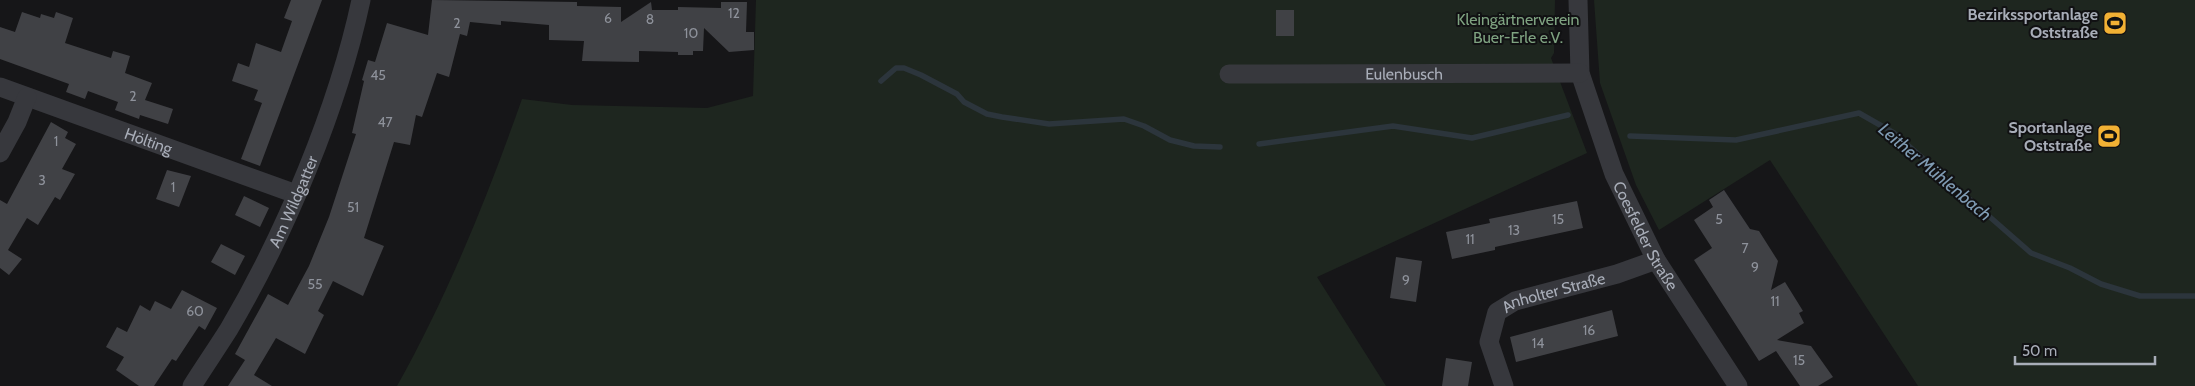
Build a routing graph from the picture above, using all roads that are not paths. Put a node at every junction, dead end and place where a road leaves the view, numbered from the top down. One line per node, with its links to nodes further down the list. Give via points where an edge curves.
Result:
1 (361, 0): 8 (street, Am Wildgatter, via 339,78)
2 (1578, 0): 3 (street, Coesfelder Straße)
3 (1580, 73): 4 (street, Eulenbusch); 9 (street, Coesfelder Straße, via 1614,174)
4 (1229, 74)
5 (0, 87): 6 (street, Hölting)
6 (27, 97): 7 (street, via 18,122); 8 (street, Hölting)
7 (0, 153)
8 (296, 194): 10 (street, Am Wildgatter, via 229,329)
9 (1656, 260): 11 (street, Anholter Straße, via 1617,274 1515,301 1497,312 1489,342); 12 (street, Coesfelder Straße)
10 (192, 386)
11 (1504, 386)
12 (1738, 386)

